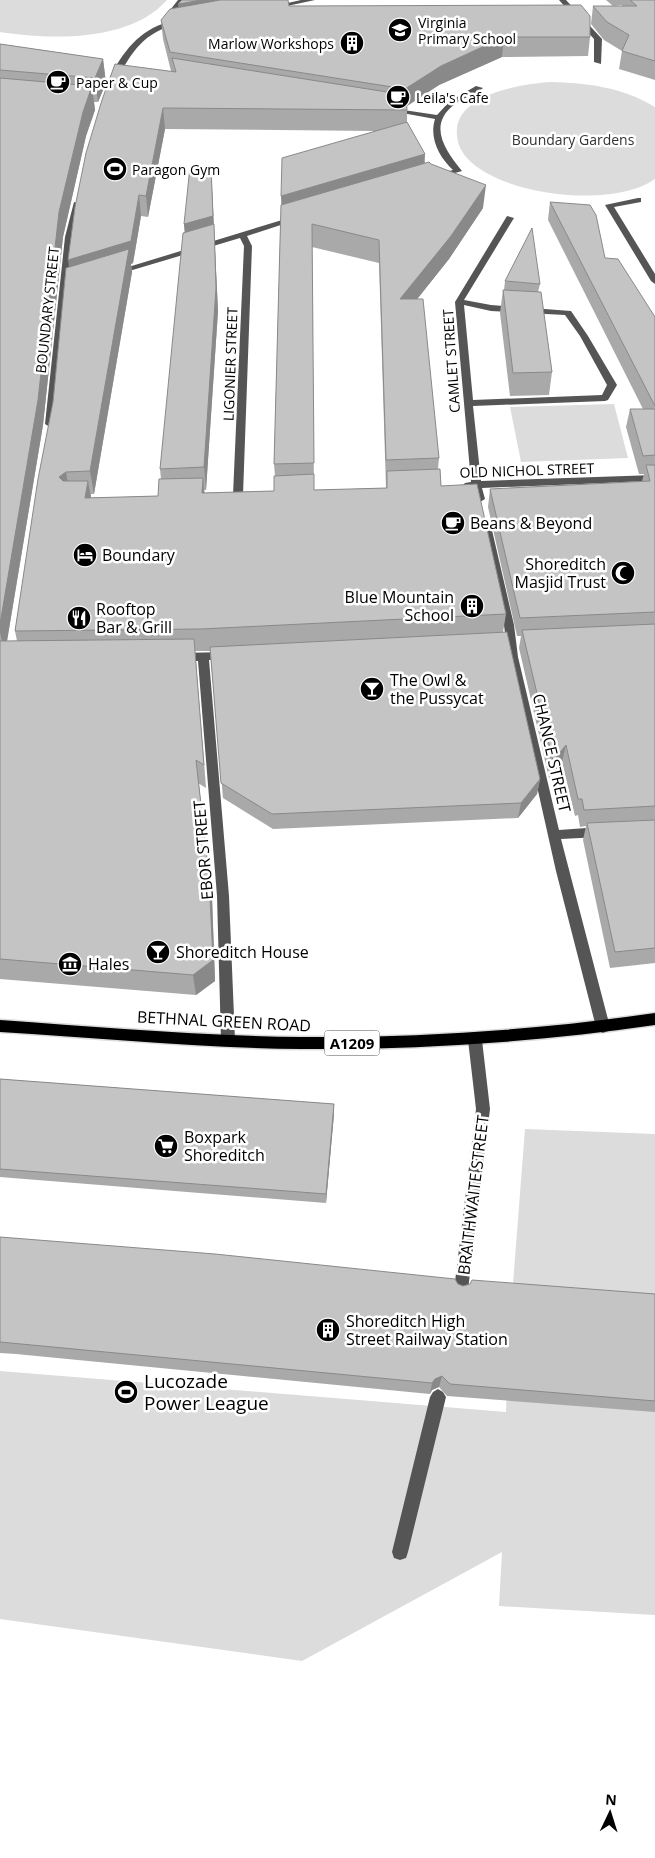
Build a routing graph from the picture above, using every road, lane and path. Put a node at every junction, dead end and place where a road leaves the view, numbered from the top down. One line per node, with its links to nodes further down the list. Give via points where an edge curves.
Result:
1 (182, 0): 6 (street, via 170,14)
2 (312, 0): 4 (street)
3 (562, 0): 7 (street, via 598,38)
4 (267, 8)
5 (182, 21): 6 (street)
6 (172, 23): 8 (street, via 147,34 123,57)
7 (598, 62)
8 (111, 84)
9 (479, 88): 11 (street, via 455,100)
10 (382, 109): 11 (street)
11 (440, 118): 12 (street, via 438,144 448,162 458,171)
12 (431, 179)
13 (80, 191): 22 (street, BOUNDARY STREET, via 69,237 68,287)
14 (638, 200): 19 (street, via 608,205)
15 (307, 216): 17 (street)
16 (510, 218): 20 (street, CAMLET STREET)
17 (242, 235): 18 (street); 26 (street, LIGONIER STREET, via 248,246 234,495)
18 (106, 275)
19 (655, 281)
20 (459, 302): 21 (street, CAMLET STREET); 21 (street, via 568,314 612,384 605,398)
21 (467, 402): 24 (street, CAMLET STREET)
22 (48, 434)
23 (655, 478): 24 (street, OLD NICHOL STREET)
24 (476, 485): 25 (street, OLD NICHOL STREET); 27 (street, CHANCE STREET)
25 (460, 486)
26 (251, 494)
27 (516, 641): 28 (street); 33 (street, CHANCE STREET, via 512,657)
28 (497, 642)
29 (242, 655): 30 (street)
30 (203, 657): 31 (street); 37 (street, EBOR STREET, via 223,891)
31 (174, 658)
32 (609, 832): 33 (street)
33 (555, 835): 36 (street, CHANCE STREET)
34 (655, 1019): 36 (main road, BETHNAL GREEN ROAD / A1209)
35 (0, 1026): 37 (main road, BETHNAL GREEN ROAD / A1209)
36 (603, 1027): 38 (main road, BETHNAL GREEN ROAD / A1209)
37 (228, 1040): 38 (main road, BETHNAL GREEN ROAD / A1209, via 342,1043)
38 (475, 1040): 39 (street, BRAITHWAITE STREET, via 483,1109)
39 (461, 1290)
40 (438, 1397): 41 (street)
41 (400, 1552)

